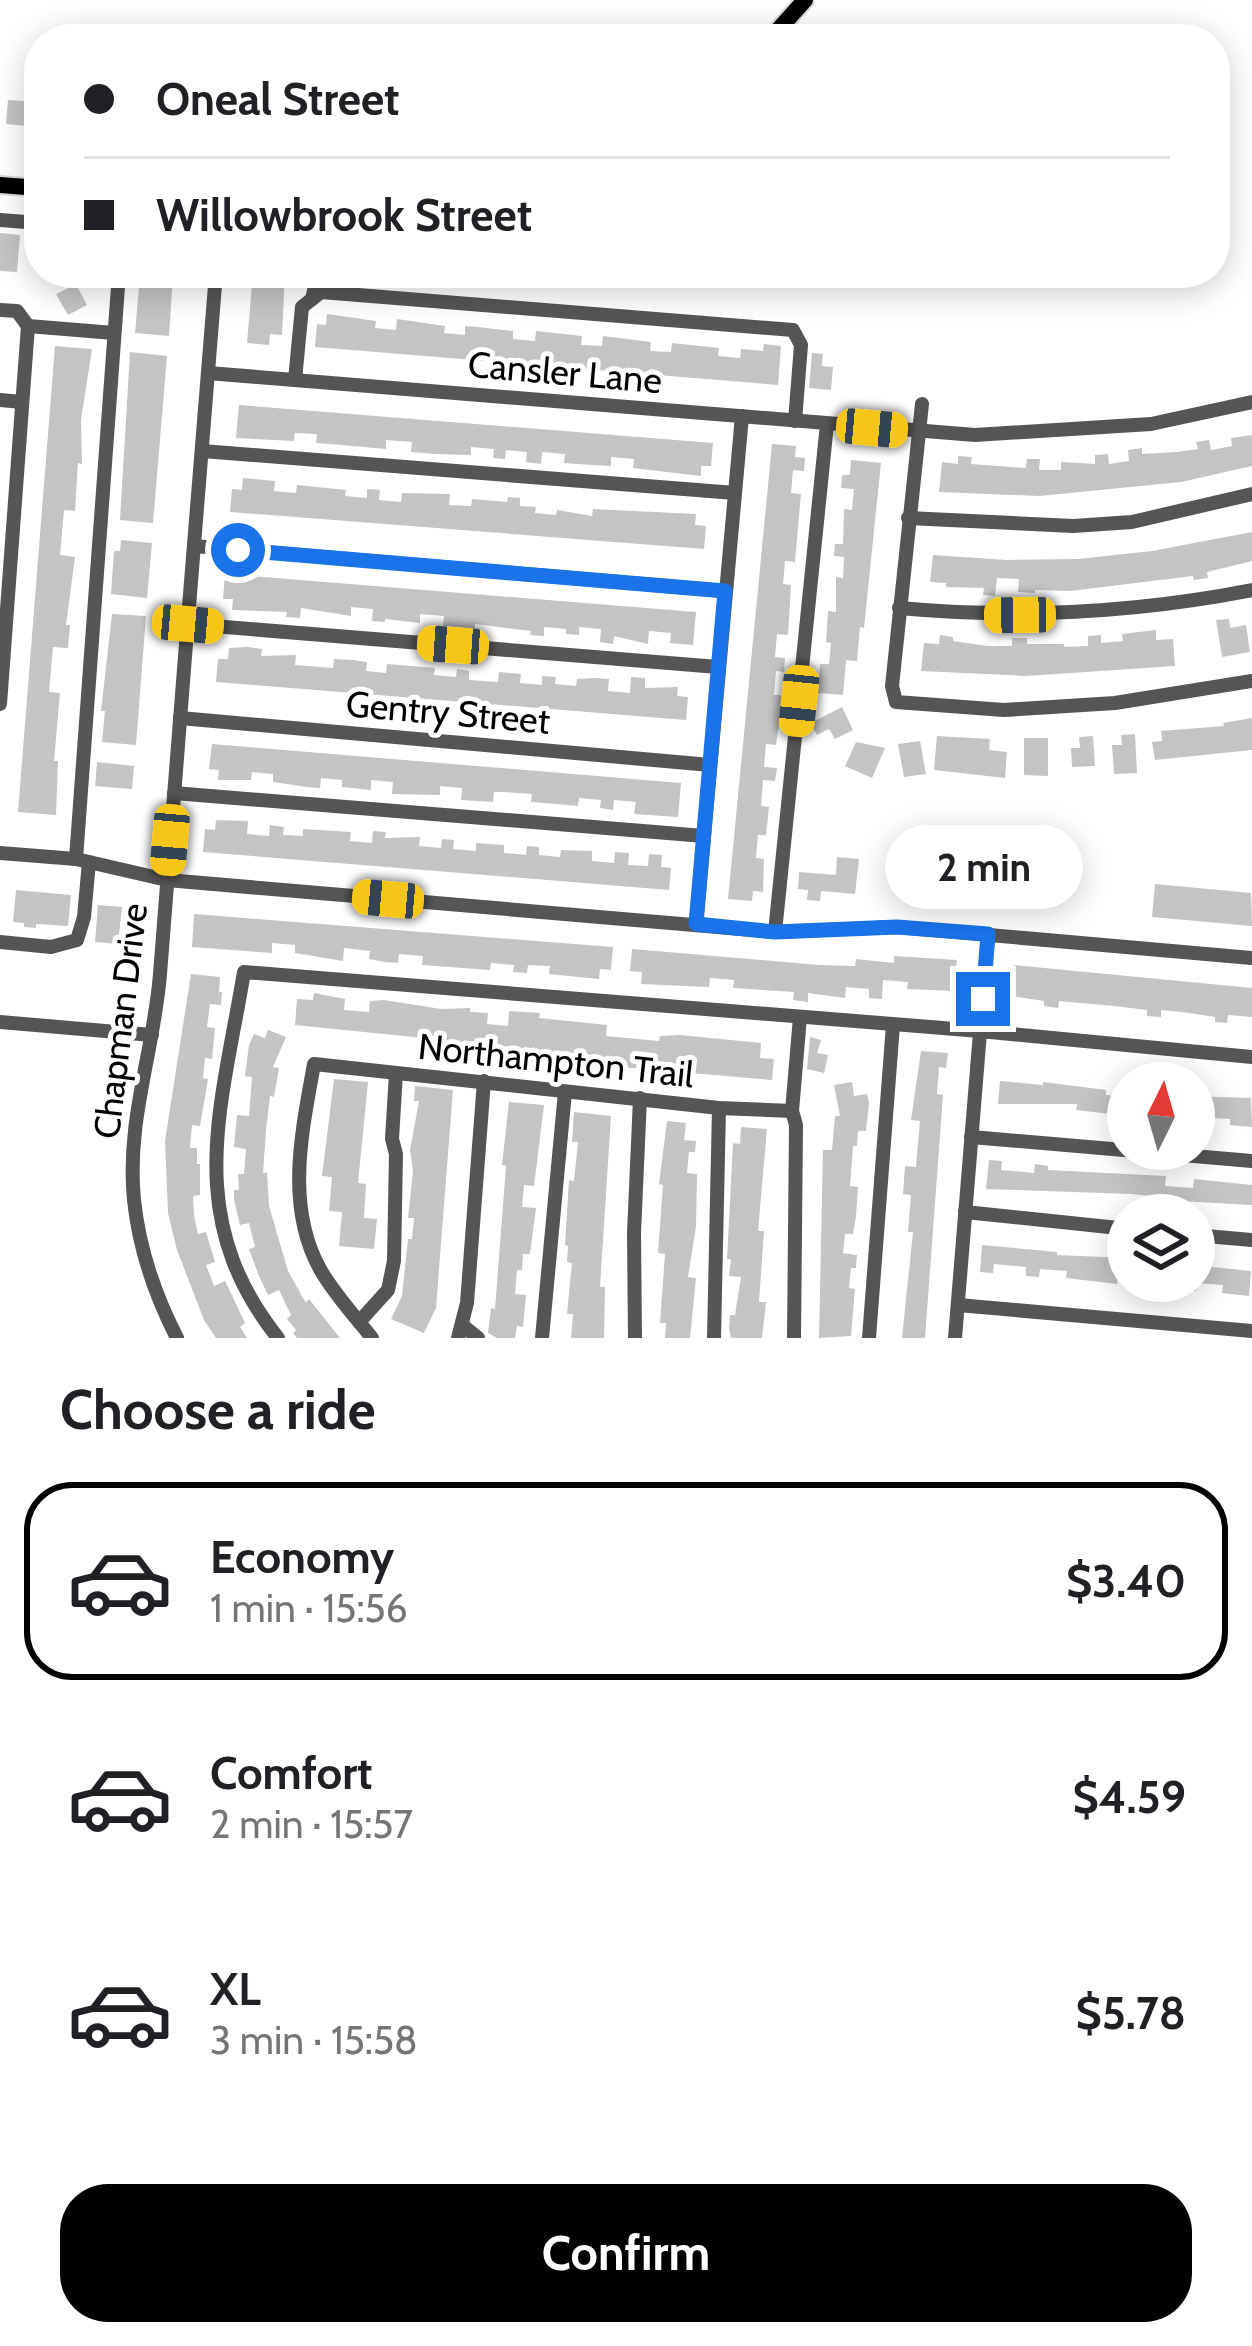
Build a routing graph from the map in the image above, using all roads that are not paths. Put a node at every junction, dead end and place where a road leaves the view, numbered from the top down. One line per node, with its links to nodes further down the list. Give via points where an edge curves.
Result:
1 (806, 0): 2 (main road)
2 (784, 24)
3 (118, 288): 9 (street)
4 (215, 288): 10 (street, Chapman Drive)
5 (315, 288): 6 (street)
6 (312, 299): 11 (street, via 302,307); 17 (street, via 321,292 793,330 801,345)
7 (0, 310): 8 (street, via 17,311)
8 (28, 326): 9 (street); 13 (street)
9 (114, 334): 40 (street)
10 (208, 373): 11 (street, Cansler Lane); 20 (street, Chapman Drive)
11 (295, 380): 16 (street, Cansler Lane)
12 (0, 400): 13 (street)
13 (22, 402): 23 (street)
14 (1252, 402): 19 (street, Cansler Lane, via 1128,426)
15 (922, 404): 19 (street)
16 (742, 416): 17 (street, Cansler Lane); 21 (street)
17 (794, 421): 18 (street, Cansler Lane)
18 (827, 424): 19 (street, Cansler Lane); 43 (street)
19 (916, 432): 24 (street)
20 (202, 452): 21 (street); 25 (street, Chapman Drive)
21 (734, 493): 28 (street)
22 (1252, 494): 24 (street, via 1132,522)
23 (8, 495): 26 (street)
24 (908, 518): 29 (street)
25 (194, 546): 28 (street); 30 (street, Chapman Drive)
26 (4, 583): 32 (street)
27 (1252, 590): 29 (street, via 1062,614)
28 (725, 591): 31 (street)
29 (899, 608): 33 (street, via 896,702 1004,710 1115,704)
30 (188, 624): 31 (street); 35 (street, Chapman Drive)
31 (718, 667): 36 (street)
32 (1, 672): 34 (street)
33 (1252, 681)
34 (0, 704)
35 (180, 718): 36 (street, Gentry Street); 37 (street, Chapman Drive)
36 (710, 765): 38 (street)
37 (174, 793): 38 (street); 41 (street, Chapman Drive)
38 (704, 836): 42 (street)
39 (0, 853): 40 (street)
40 (82, 861): 41 (street); 45 (street, via 77,940)
41 (167, 880): 42 (street); 51 (street, Chapman Drive)
42 (696, 924): 43 (street)
43 (775, 932): 44 (street, via 897,927)
44 (988, 934): 46 (street); 50 (street)
45 (0, 942)
46 (1252, 958)
47 (800, 1017): 49 (street); 58 (street); 70 (street, via 244,972 214,1185 221,1230 250,1303)
48 (0, 1022): 51 (street)
49 (893, 1025): 50 (street); 77 (street)
50 (980, 1031): 52 (street); 59 (street)
51 (152, 1035): 69 (street, Chapman Drive, via 134,1126 134,1202)
52 (1252, 1058)
53 (396, 1073): 54 (street, Northampton Trail); 66 (street, via 394,1261 388,1290); 66 (street, Northampton Trail, via 314,1064 298,1157 301,1203 320,1268)
54 (484, 1081): 55 (street, Northampton Trail); 68 (street)
55 (565, 1092): 56 (street, Northampton Trail); 73 (street)
56 (640, 1098): 57 (street, Northampton Trail); 74 (street)
57 (718, 1108): 58 (street, Northampton Trail); 75 (street)
58 (792, 1111): 76 (street)
59 (971, 1137): 60 (street); 61 (street)
60 (1252, 1161)
61 (965, 1212): 62 (street); 65 (street)
62 (1107, 1227)
63 (1215, 1236): 64 (street)
64 (1252, 1240)
65 (958, 1305): 67 (street); 78 (street)
66 (359, 1322): 71 (street)
67 (1252, 1331)
68 (460, 1332): 72 (street)
69 (170, 1334)
70 (278, 1338)
71 (372, 1338)
72 (478, 1338)
73 (542, 1338)
74 (635, 1338)
75 (714, 1338)
76 (794, 1338)
77 (869, 1338)
78 (955, 1338)

